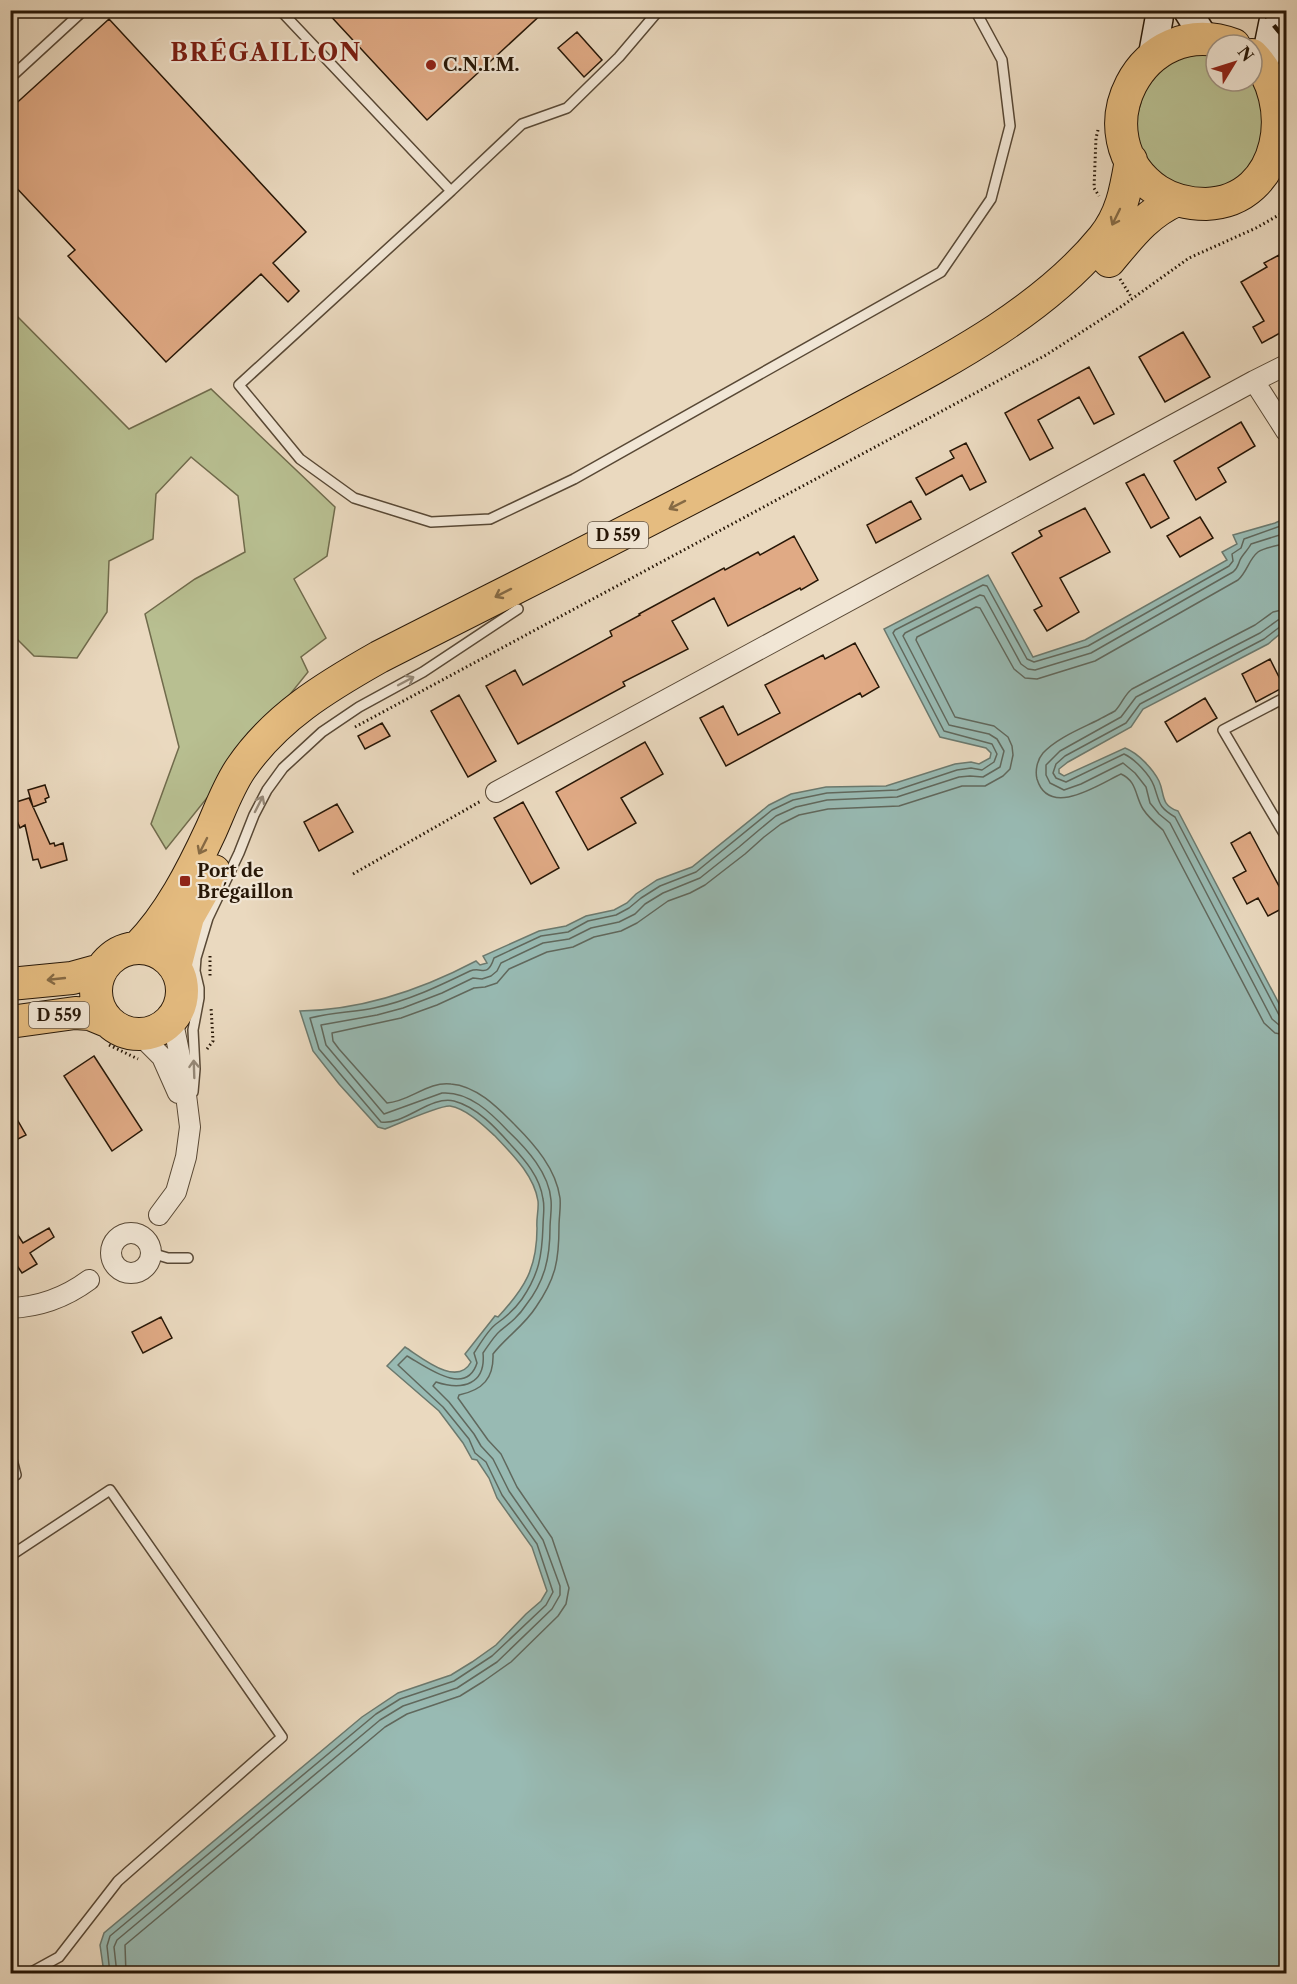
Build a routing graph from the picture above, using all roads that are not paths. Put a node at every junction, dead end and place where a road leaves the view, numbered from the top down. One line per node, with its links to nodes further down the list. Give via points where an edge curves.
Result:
1 (84, 10): 11 (lane)
2 (280, 10): 15 (lane)
3 (659, 10): 15 (lane, via 619,57 567,108 522,124)
4 (975, 10): 15 (lane, via 1002,60 1011,126 991,199 941,272 574,480 490,519 431,522 354,498 300,459 238,385)
5 (1159, 10): 10 (main road)
6 (1188, 10): 7 (main road)
7 (1211, 33)
8 (1267, 34): 12 (main road, via 1276,81)
9 (1204, 42): 10 (main road, via 1177,43)
10 (1152, 57): 14 (main road, via 1129,86 1123,105 1121,124)
11 (10, 78)
12 (1285, 100): 13 (main road)
13 (1282, 157): 16 (main road, via 1252,189 1235,199 1216,204)
14 (1131, 160): 16 (main road, via 1159,191); 24 (main road, D 559, one-way to 24, via 1117,219 1089,255 1057,284 964,352 768,458 379,657 293,711 239,770 185,881)
15 (451, 191)
16 (1177, 200): 20 (main road, D 559, via 1148,217 1071,299 972,370 776,477)
17 (1287, 365): 18 (street)
18 (1254, 381): 19 (street); 22 (street)
19 (1287, 431)
20 (518, 609): 25 (main road, D 559, via 341,702 303,728 273,757 251,788 226,849 188,917); 32 (lane, one-way to 20, via 195,1069 192,1030 200,998 195,971 200,939 267,790 283,768 322,732)
21 (1287, 697): 23 (lane, via 1223,730)
22 (496, 792)
23 (1287, 837)
24 (138, 947): 25 (main road, via 159,952); 26 (main road, via 116,953)
25 (175, 967): 28 (main road, via 182,987)
26 (100, 970): 27 (main road, D 559, one-way to 27, via 72,978); 30 (main road, via 95,996)
27 (10, 984)
28 (172, 1018): 31 (main road, via 152,1032); 32 (street)
29 (10, 1022): 30 (main road, D 559, via 90,1014)
30 (108, 1033): 31 (main road, via 116,1028)
31 (141, 1048): 32 (street, via 162,1057)
32 (190, 1127): 33 (street, via 176,1192)
33 (145, 1243): 34 (lane, via 168,1258); 35 (street, via 128,1233 117,1238 111,1248); 35 (street, via 150,1259 143,1269 131,1273)
34 (188, 1258)
35 (115, 1262): 36 (street, via 71,1293)
36 (10, 1308)
37 (10, 1452): 38 (lane)
38 (16, 1475)
39 (10, 1556): 40 (lane, via 110,1490 282,1737 118,1881 59,1957)
40 (28, 1974)

